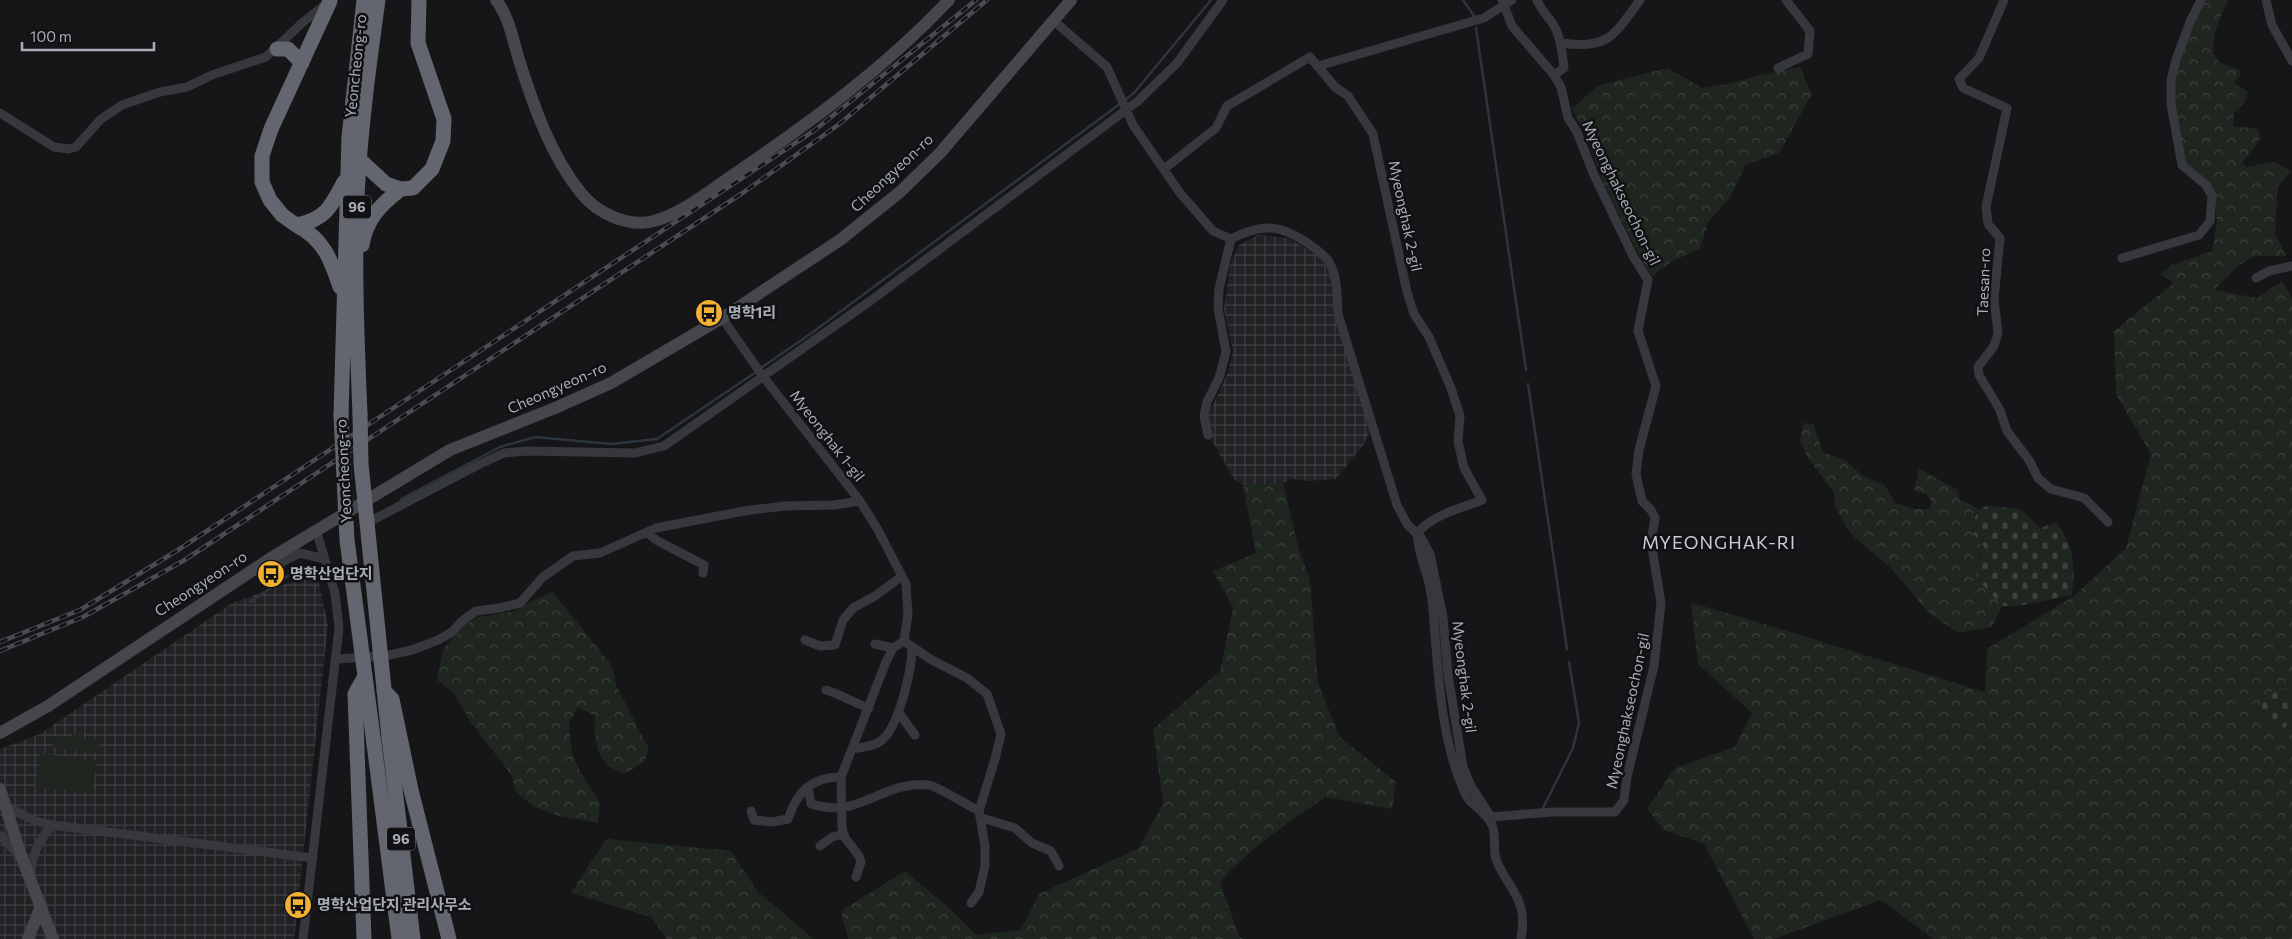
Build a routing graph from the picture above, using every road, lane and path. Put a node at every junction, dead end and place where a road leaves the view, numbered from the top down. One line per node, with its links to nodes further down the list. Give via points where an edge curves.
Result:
1 (331, 0): 17 (street, via 302,22); 19 (highway)
2 (419, 0): 28 (highway, via 418,43 444,119 443,141 432,170 413,188)
3 (496, 0): 4 (main road, via 508,24 529,92 568,175 591,204 620,220 639,223 654,221 686,206 819,115 894,55)
4 (949, 0)
5 (1070, 0): 15 (main road, Cheongyeon-ro)
6 (1223, 0): 23 (street, via 1177,63)
7 (1537, 0): 16 (street)
8 (1640, 0): 16 (street, via 1611,38 1578,45)
9 (1786, 0): 21 (street, via 1810,31 1808,54)
10 (2004, 0): 40 (street, Taesan-ro, via 1979,58 1959,79 1963,88 2007,108 1986,208 1988,224 2000,238 1994,299 1998,333 1994,346 1978,367 1979,375 2000,410 2008,431 2038,478 2051,489 2084,498)
11 (2201, 0): 31 (street, via 2176,60 2171,80 2171,104 2182,165 2206,185 2212,196 2210,221 2199,235)
12 (2266, 0): 18 (street, via 2272,25)
13 (371, 1): 25 (highway, Yeoncheong-ro / 96); 27 (highway, Yeoncheong-ro / 96, via 355,67)
14 (1506, 2): 20 (street, via 1484,18); 22 (street, Myeonghakseochon-gil, via 1512,26)
15 (1054, 21): 23 (street, via 1107,67); 36 (main road, Cheongyeon-ro, via 940,153 900,192 840,240)
16 (1561, 43): 22 (street, via 1564,68)
17 (277, 49): 19 (highway, via 288,49); 24 (street, via 266,58 212,75 187,87 122,105 101,119 82,143 68,149 54,147)
18 (2292, 61)
19 (302, 63): 29 (highway, via 262,156 262,182 270,200)
20 (1318, 66): 26 (street, via 1310,58 1227,106 1216,128); 44 (street, Myeonghak 2-gil, via 1335,87 1348,96 1373,134 1407,292 1414,314 1429,337 1451,388 1460,416 1458,440 1464,468 1482,500 1446,514)
21 (1778, 68)
22 (1554, 75): 70 (street, Myeonghakseochon-gil, via 1561,87 1568,118 1594,175 1648,280 1638,330 1656,386 1636,474 1642,501 1655,518 1651,542 1661,603 1660,624 1654,666 1624,800 1615,812 1552,812)
23 (1125, 107): 26 (street, via 1143,141); 37 (street, via 873,299)
24 (0, 113)
25 (360, 160): 28 (highway, via 386,184); 34 (highway, Yeoncheong-ro / 96)
26 (1164, 169): 30 (street, via 1213,231)
27 (346, 176): 29 (highway, via 336,198 322,216); 35 (highway, Yeoncheong-ro / 96)
28 (401, 189): 34 (highway, via 372,216 364,232)
29 (296, 225): 35 (highway, via 306,230 330,256)
30 (1231, 239): 38 (street, via 1219,289 1218,308 1226,352 1219,378 1207,402 1204,416); 44 (street, Myeonghak 2-gil, via 1248,229 1280,228 1298,236 1328,261 1337,289 1338,314 1389,482 1400,511)
31 (2122, 258)
32 (2292, 266): 33 (street, via 2269,271)
33 (2256, 278)
34 (356, 283): 41 (highway, Yeoncheong-ro / 96, bridge, via 361,464)
35 (344, 301): 55 (highway, Yeoncheong-ro / 96, bridge, via 340,415 347,540)
36 (722, 318): 37 (street, Myeonghak 1-gil); 42 (main road, Cheongyeon-ro, via 611,383 450,450)
37 (762, 375): 39 (street, Myeonghak 1-gil); 41 (street, via 664,446 635,453 504,453)
38 (1208, 435)
39 (860, 501): 43 (street, via 844,505 784,506 744,511); 48 (street, Myeonghak 1-gil)
40 (2108, 522)
41 (367, 523): 61 (highway, Yeoncheong-ro / 96, bridge, via 384,691)
42 (316, 530): 45 (street); 47 (main road, Cheongyeon-ro)
43 (647, 532): 46 (street, via 704,565); 54 (street, via 600,553 573,556 543,577 520,603 476,610 438,640 385,656)
44 (1417, 534): 70 (street, Myeonghak 2-gil, via 1430,554 1436,579 1463,767)
45 (325, 559): 47 (street, via 300,552 276,565); 54 (street, via 335,593 339,628)
46 (703, 573)
47 (243, 576): 59 (main road, Cheongyeon-ro, via 48,706)
48 (902, 576): 49 (street, via 853,608 843,620 835,645 820,646); 50 (street, Myeonghak 1-gil, via 906,584 908,614)
49 (805, 640)
50 (904, 641): 52 (street); 53 (street)
51 (875, 644): 52 (street)
52 (893, 648): 57 (street)
53 (912, 648): 58 (street); 69 (street, via 967,678 987,694 1001,734)
54 (336, 659): 76 (street)
55 (364, 678): 85 (highway, via 355,694); 86 (highway, Yeoncheong-ro / 96, bridge)
56 (826, 690): 57 (street)
57 (869, 708): 62 (street)
58 (899, 713): 60 (street); 62 (street, via 883,739 873,745)
59 (0, 733)
60 (915, 735)
61 (394, 737): 87 (highway, Yeoncheong-ro / 96); 88 (highway)
62 (853, 749): 63 (street)
63 (841, 777): 64 (street, via 825,777); 67 (street)
64 (808, 788): 67 (street, via 811,804); 68 (street, via 793,804 788,819 772,822 754,820)
65 (0, 790): 66 (main road)
66 (6, 807): 71 (street); 75 (main road)
67 (841, 809): 69 (street, via 903,785 931,785); 72 (street)
68 (751, 811)
69 (980, 815): 77 (street, via 1015,828 1032,843 1050,851); 80 (street, via 985,866 979,892)
70 (1489, 818): 89 (street, Myeonghak 2-gil, via 1497,861 1520,902 1524,923)
71 (52, 825): 76 (street); 78 (street, via 33,853)
72 (844, 834): 74 (street, via 832,837); 79 (street, via 861,862)
73 (0, 835): 75 (street)
74 (820, 846)
75 (22, 858): 78 (main road)
76 (313, 858): 84 (street)
77 (1060, 866)
78 (30, 877): 81 (main road)
79 (856, 877)
80 (971, 904)
81 (41, 906): 82 (main road); 83 (main road)
82 (28, 939)
83 (54, 939)
84 (303, 939)
85 (364, 939)
86 (399, 939)
87 (413, 939)
88 (449, 939)
89 (1521, 939)

